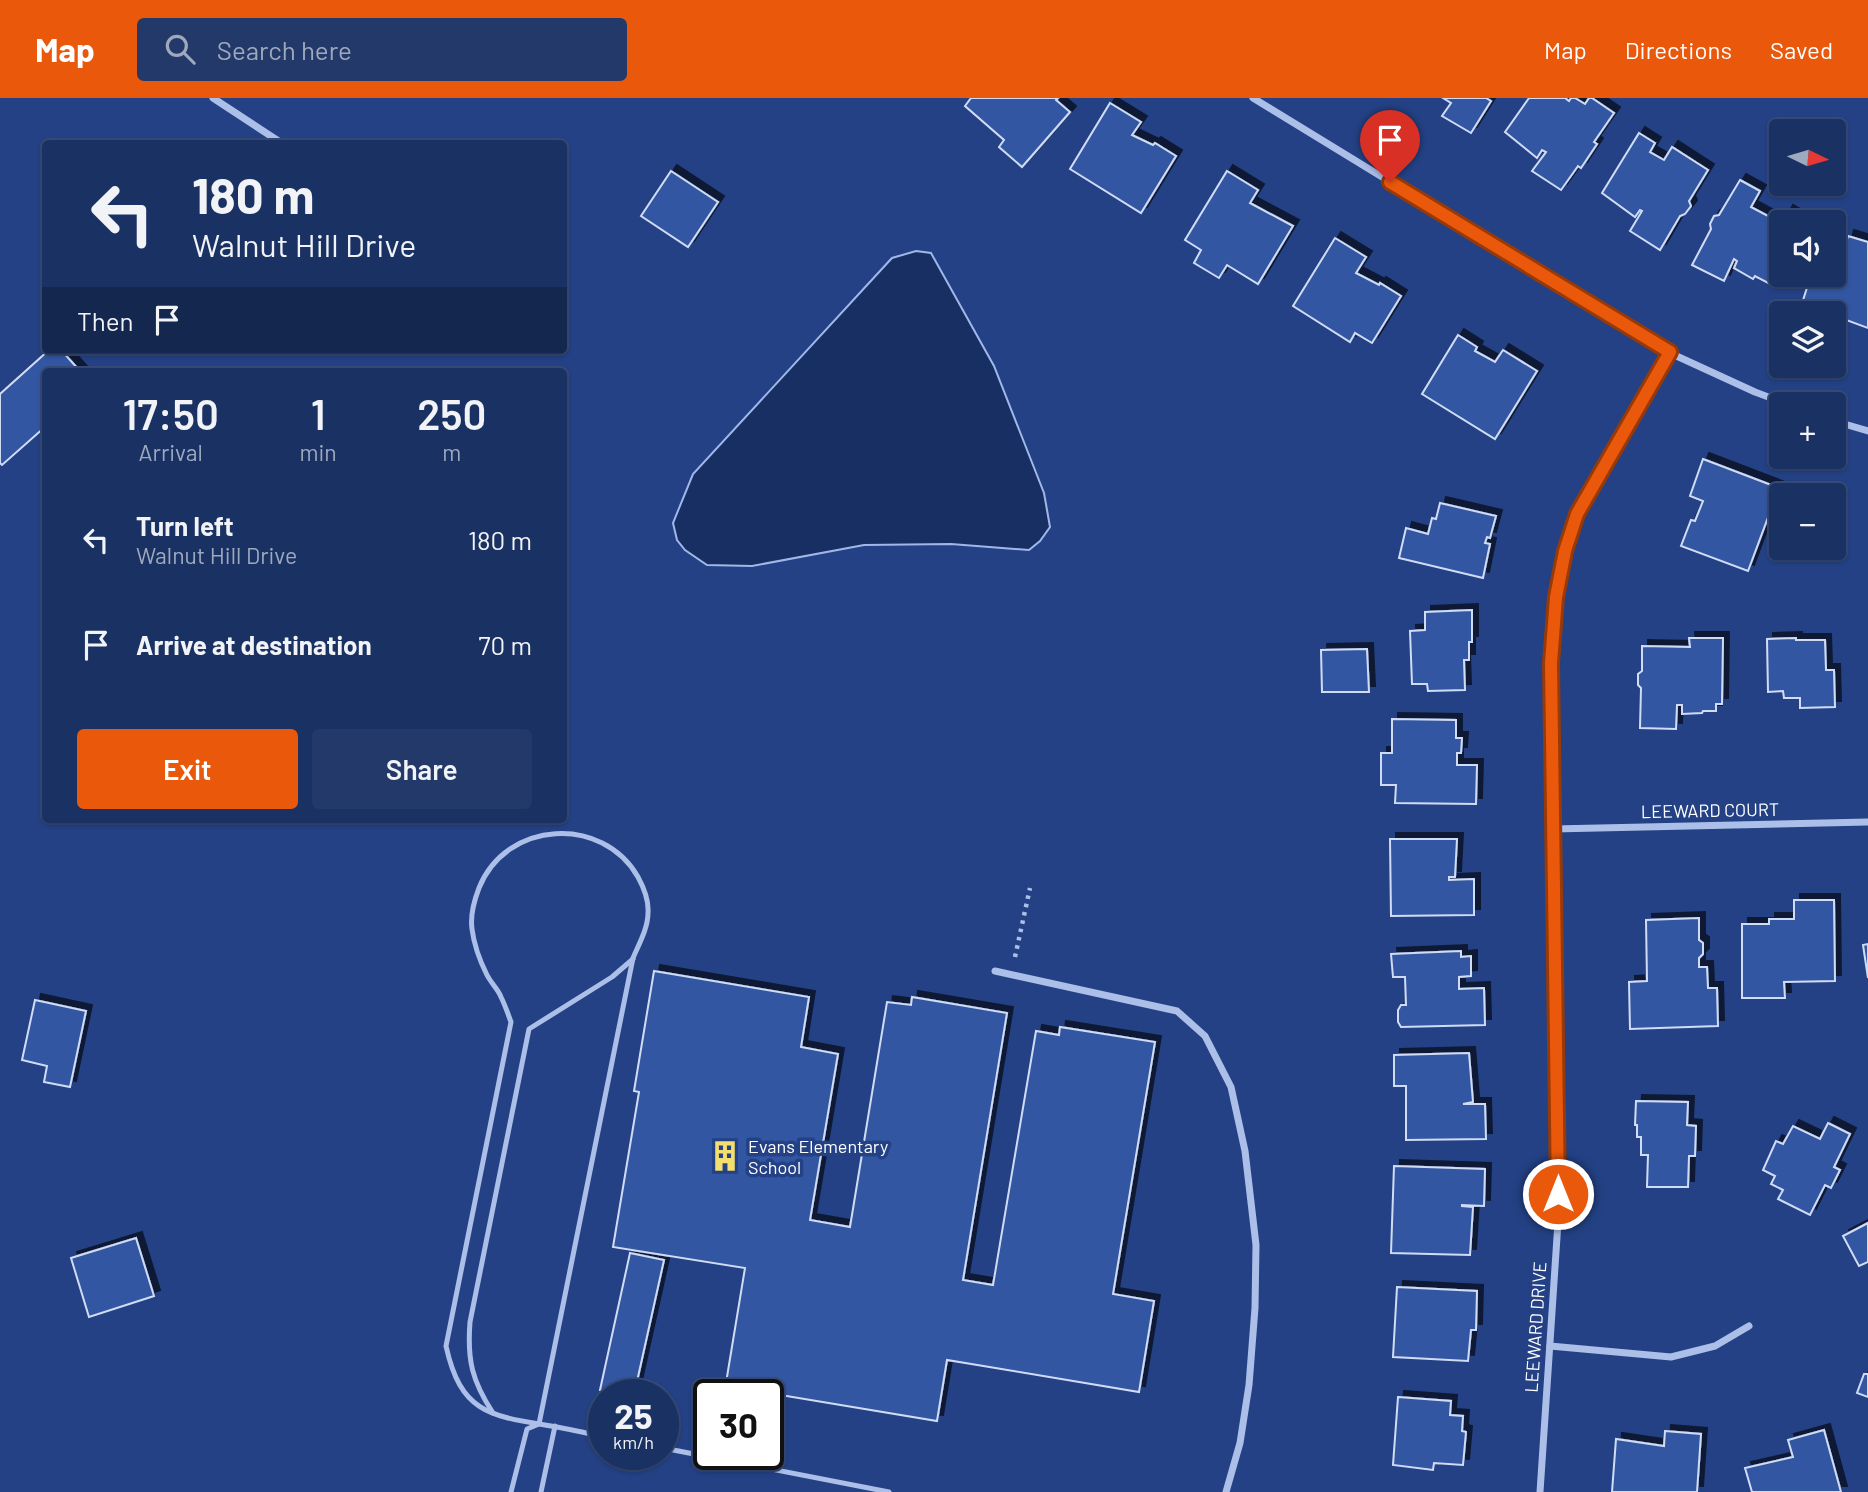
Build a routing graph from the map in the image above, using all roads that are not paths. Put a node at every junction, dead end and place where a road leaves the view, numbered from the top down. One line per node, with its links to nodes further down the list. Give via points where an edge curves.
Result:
1 (213, 98): 3 (street)
2 (1253, 98): 4 (street)
3 (277, 140)
4 (1670, 352): 5 (street); 9 (street, LEEWARD DRIVE, via 1577,514 1565,551 1551,663)
5 (1769, 397)
6 (1846, 425): 7 (street)
7 (1868, 432)
8 (1868, 822): 9 (street, LEEWARD COURT)
9 (1553, 830): 13 (street, LEEWARD DRIVE, via 1558,1222)
10 (633, 958): 14 (lane, via 612,977 529,1029 470,1322 472,1373); 14 (lane, via 648,913 645,891 623,858 605,845 582,837 532,836 498,858 484,876 473,901 472,927 487,974 511,1023 446,1346 462,1388 478,1407); 15 (lane)
11 (995, 971): 22 (street, via 1177,1011 1205,1036 1231,1087 1245,1151 1256,1270 1249,1385)
12 (1749, 1326): 13 (street, via 1715,1346 1671,1357)
13 (1550, 1346): 23 (street, LEEWARD DRIVE)
14 (495, 1416): 15 (lane)
15 (539, 1424): 16 (lane); 19 (lane, via 527,1429)
16 (555, 1426): 17 (lane); 20 (lane)
17 (588, 1434)
18 (679, 1451): 21 (lane)
19 (511, 1492)
20 (541, 1492)
21 (889, 1492)
22 (1226, 1492)
23 (1540, 1492)

